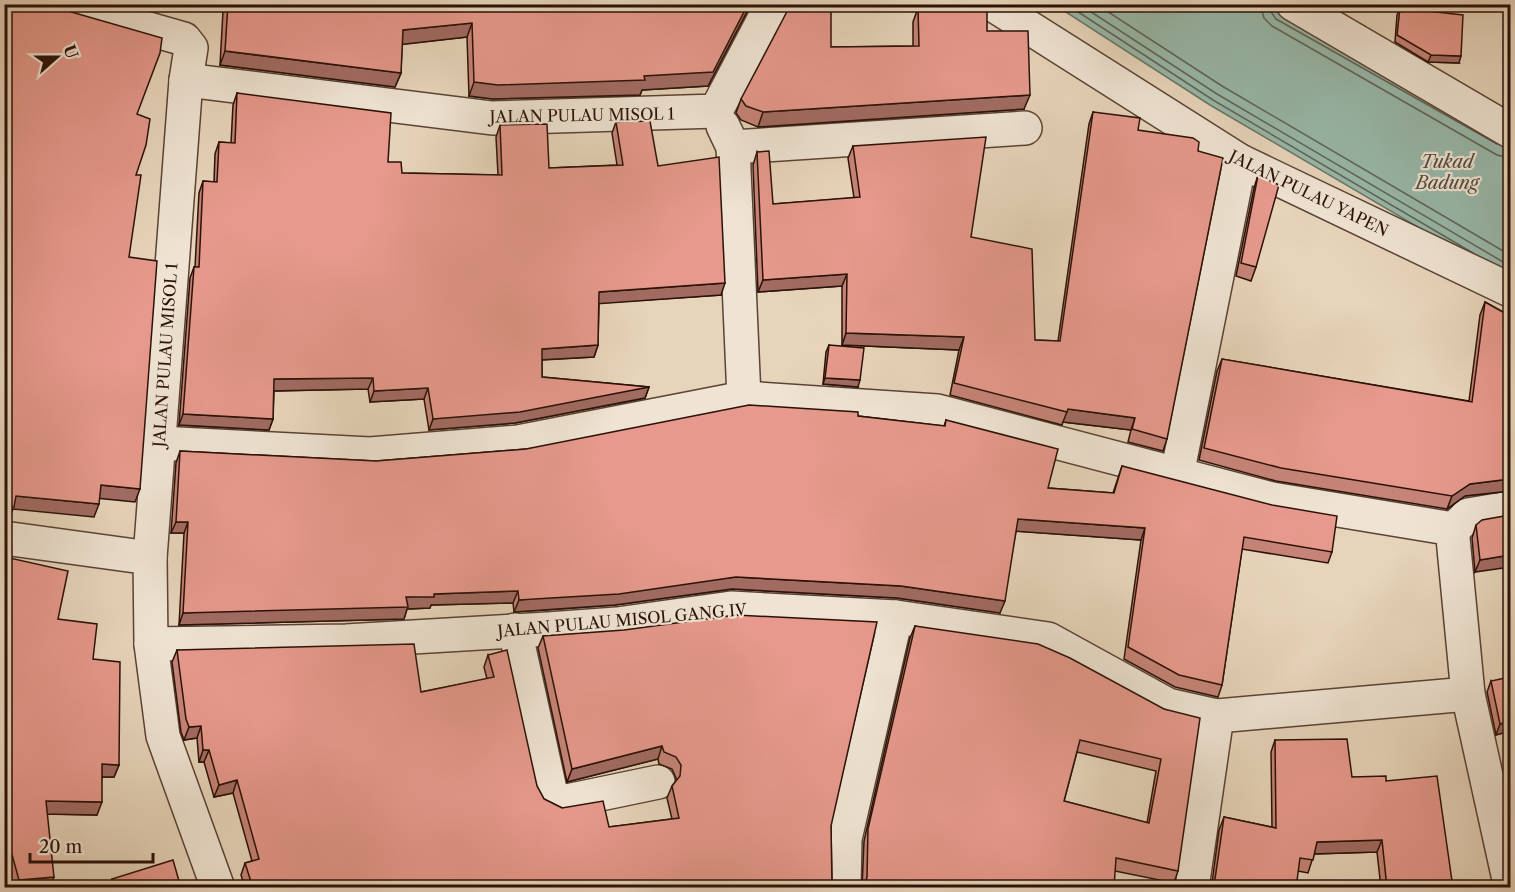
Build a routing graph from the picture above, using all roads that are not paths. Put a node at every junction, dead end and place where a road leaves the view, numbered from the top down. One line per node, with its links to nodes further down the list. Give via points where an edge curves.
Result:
1 (61, 4): 5 (street, JALAN PULAU MISOL 1, via 188,42 191,48)
2 (772, 4): 6 (street)
3 (1293, 4): 8 (street)
4 (993, 5): 10 (street, JALAN PULAU YAPEN)
5 (186, 80): 6 (street, JALAN PULAU MISOL 1, via 492,118); 13 (street, JALAN PULAU MISOL 1)
6 (716, 111): 9 (street)
7 (1025, 128): 9 (street)
8 (1510, 131)
9 (733, 147): 12 (street)
10 (1240, 162): 11 (street, JALAN PULAU YAPEN); 14 (street, via 1180,460)
11 (1510, 290)
12 (744, 398): 13 (street, via 518,442 370,454); 14 (street, via 937,411)
13 (159, 443): 18 (street, JALAN PULAU MISOL 1)
14 (1180, 476): 16 (street, via 1272,499 1447,528)
15 (1510, 508): 16 (street, via 1468,515)
16 (1450, 532): 22 (street)
17 (4, 538): 18 (street)
18 (150, 558): 21 (street, JALAN PULAU MISOL 1)
19 (896, 617): 20 (street, JALAN PULAU MISOL GANG IV, via 730,608 617,624); 23 (street, JALAN PULAU MISOL GANG IV, via 1048,639 1168,705); 27 (street, via 845,839)
20 (515, 630): 21 (street, JALAN PULAU MISOL GANG IV, via 346,641); 24 (street, via 555,800 562,802)
21 (151, 644): 26 (street, JALAN PULAU MISOL 1, via 163,736)
22 (1468, 694): 23 (street, JALAN PULAU MISOL GANG IV); 25 (street)
23 (1217, 716): 28 (street)
24 (658, 782)
25 (1510, 884)
26 (218, 888)
27 (844, 888)
28 (1192, 888)

